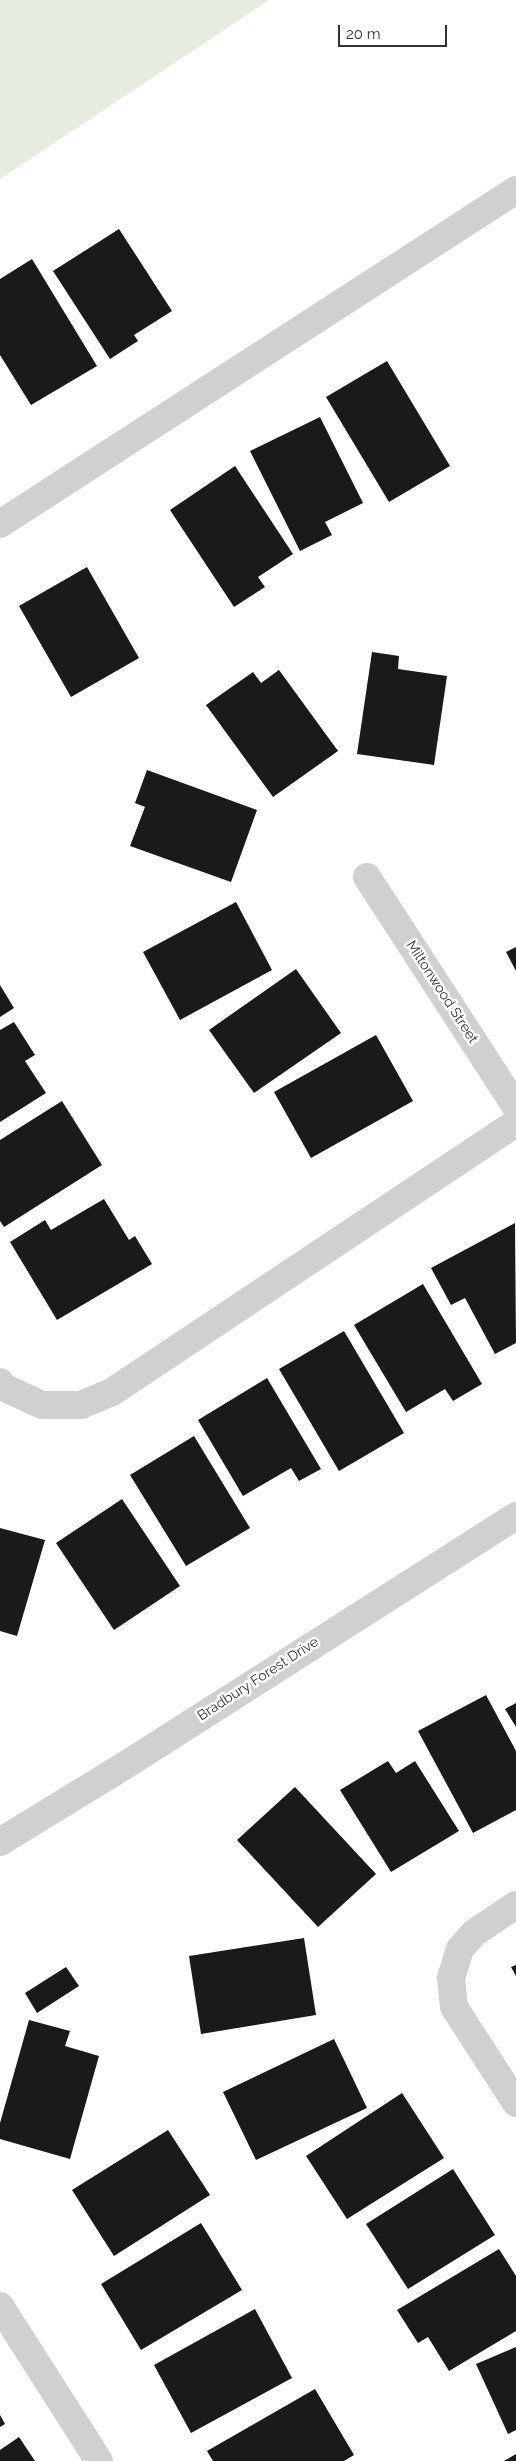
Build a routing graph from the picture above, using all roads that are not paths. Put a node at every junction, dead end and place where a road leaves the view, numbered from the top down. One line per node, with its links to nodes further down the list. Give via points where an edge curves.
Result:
1 (516, 190): 2 (street)
2 (0, 524)
3 (367, 877): 4 (street, Miltonwood Street)
4 (516, 1107)
5 (516, 1123): 6 (street, via 112,1392 81,1405 42,1405 3,1387)
6 (0, 1382)
7 (516, 1516): 8 (street, Bradbury Forest Drive)
8 (0, 1842)
9 (516, 1905): 10 (street, via 474,1933 460,1949 451,1978 454,2007)
10 (516, 2103)
11 (0, 2306): 12 (street)
12 (99, 2461)

